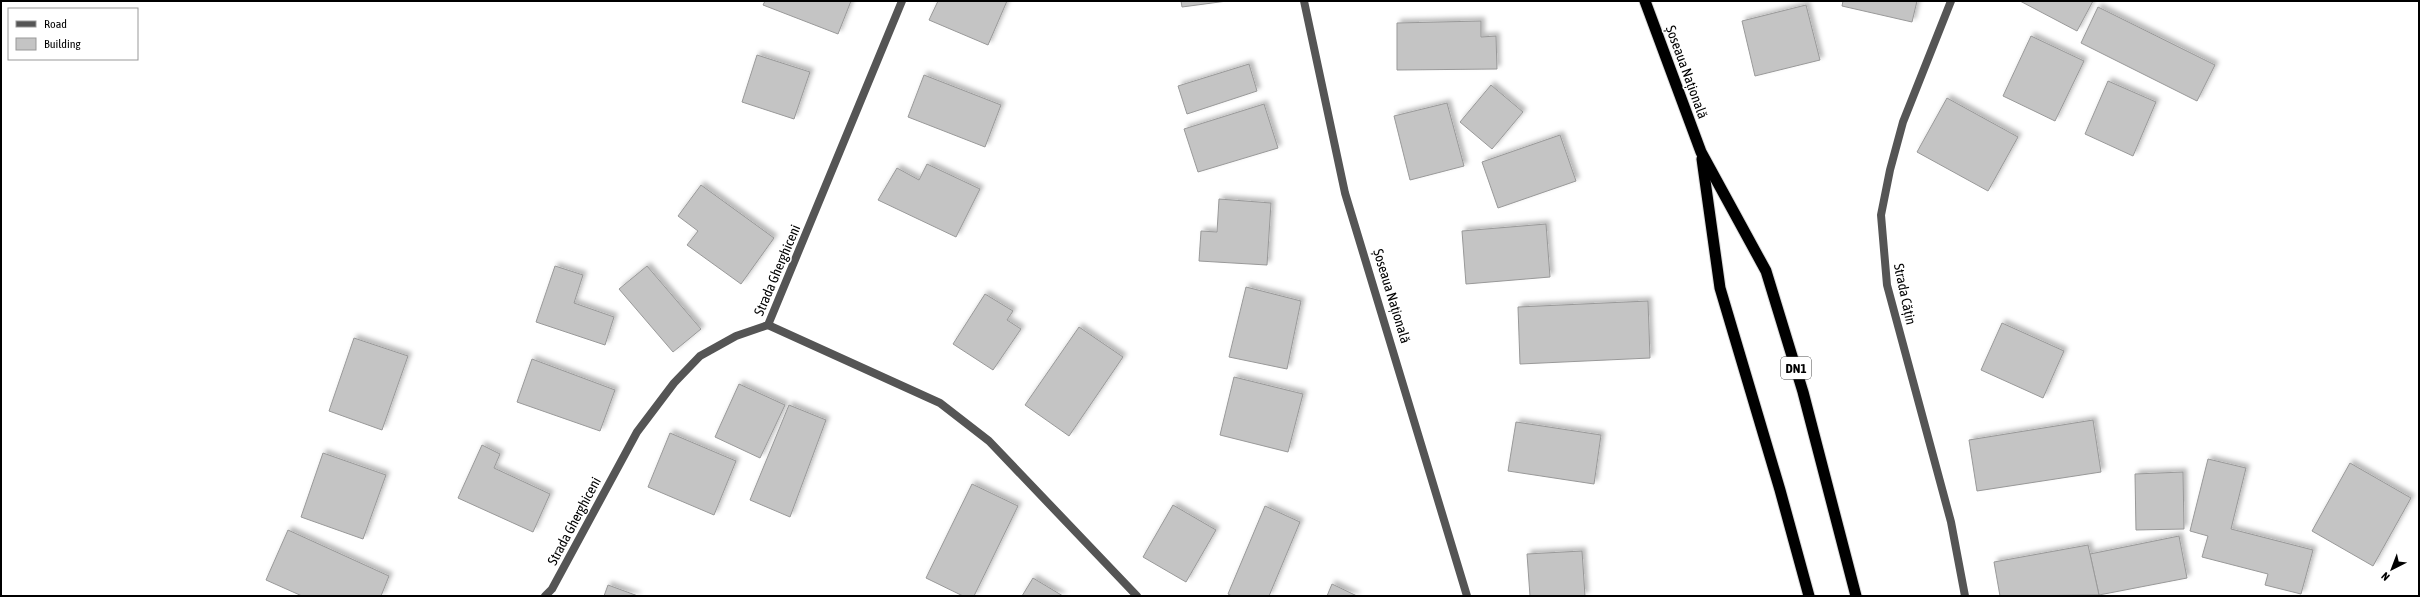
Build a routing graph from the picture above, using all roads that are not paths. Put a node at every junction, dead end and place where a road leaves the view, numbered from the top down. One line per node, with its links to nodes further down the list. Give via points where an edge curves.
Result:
1 (902, 1): 6 (street, Strada Gherghiceni)
2 (1304, 1): 9 (street, Șoseaua Națională, via 1345,193)
3 (1645, 1): 5 (highway, Șoseaua Națională / DN1)
4 (1950, 1): 12 (street, Strada Cățin, via 1903,122 1881,215 1887,286 1951,522)
5 (1701, 152): 10 (highway, DN1, via 1720,288); 11 (highway, DN1, via 1766,271 1803,392)
6 (768, 325): 7 (street, Strada Gherghiceni, via 736,336 700,356 674,383 637,432 552,589); 8 (street, via 940,403 989,441)
7 (545, 596)
8 (1137, 596)
9 (1467, 596)
10 (1809, 596)
11 (1856, 596)
12 (1965, 596)

